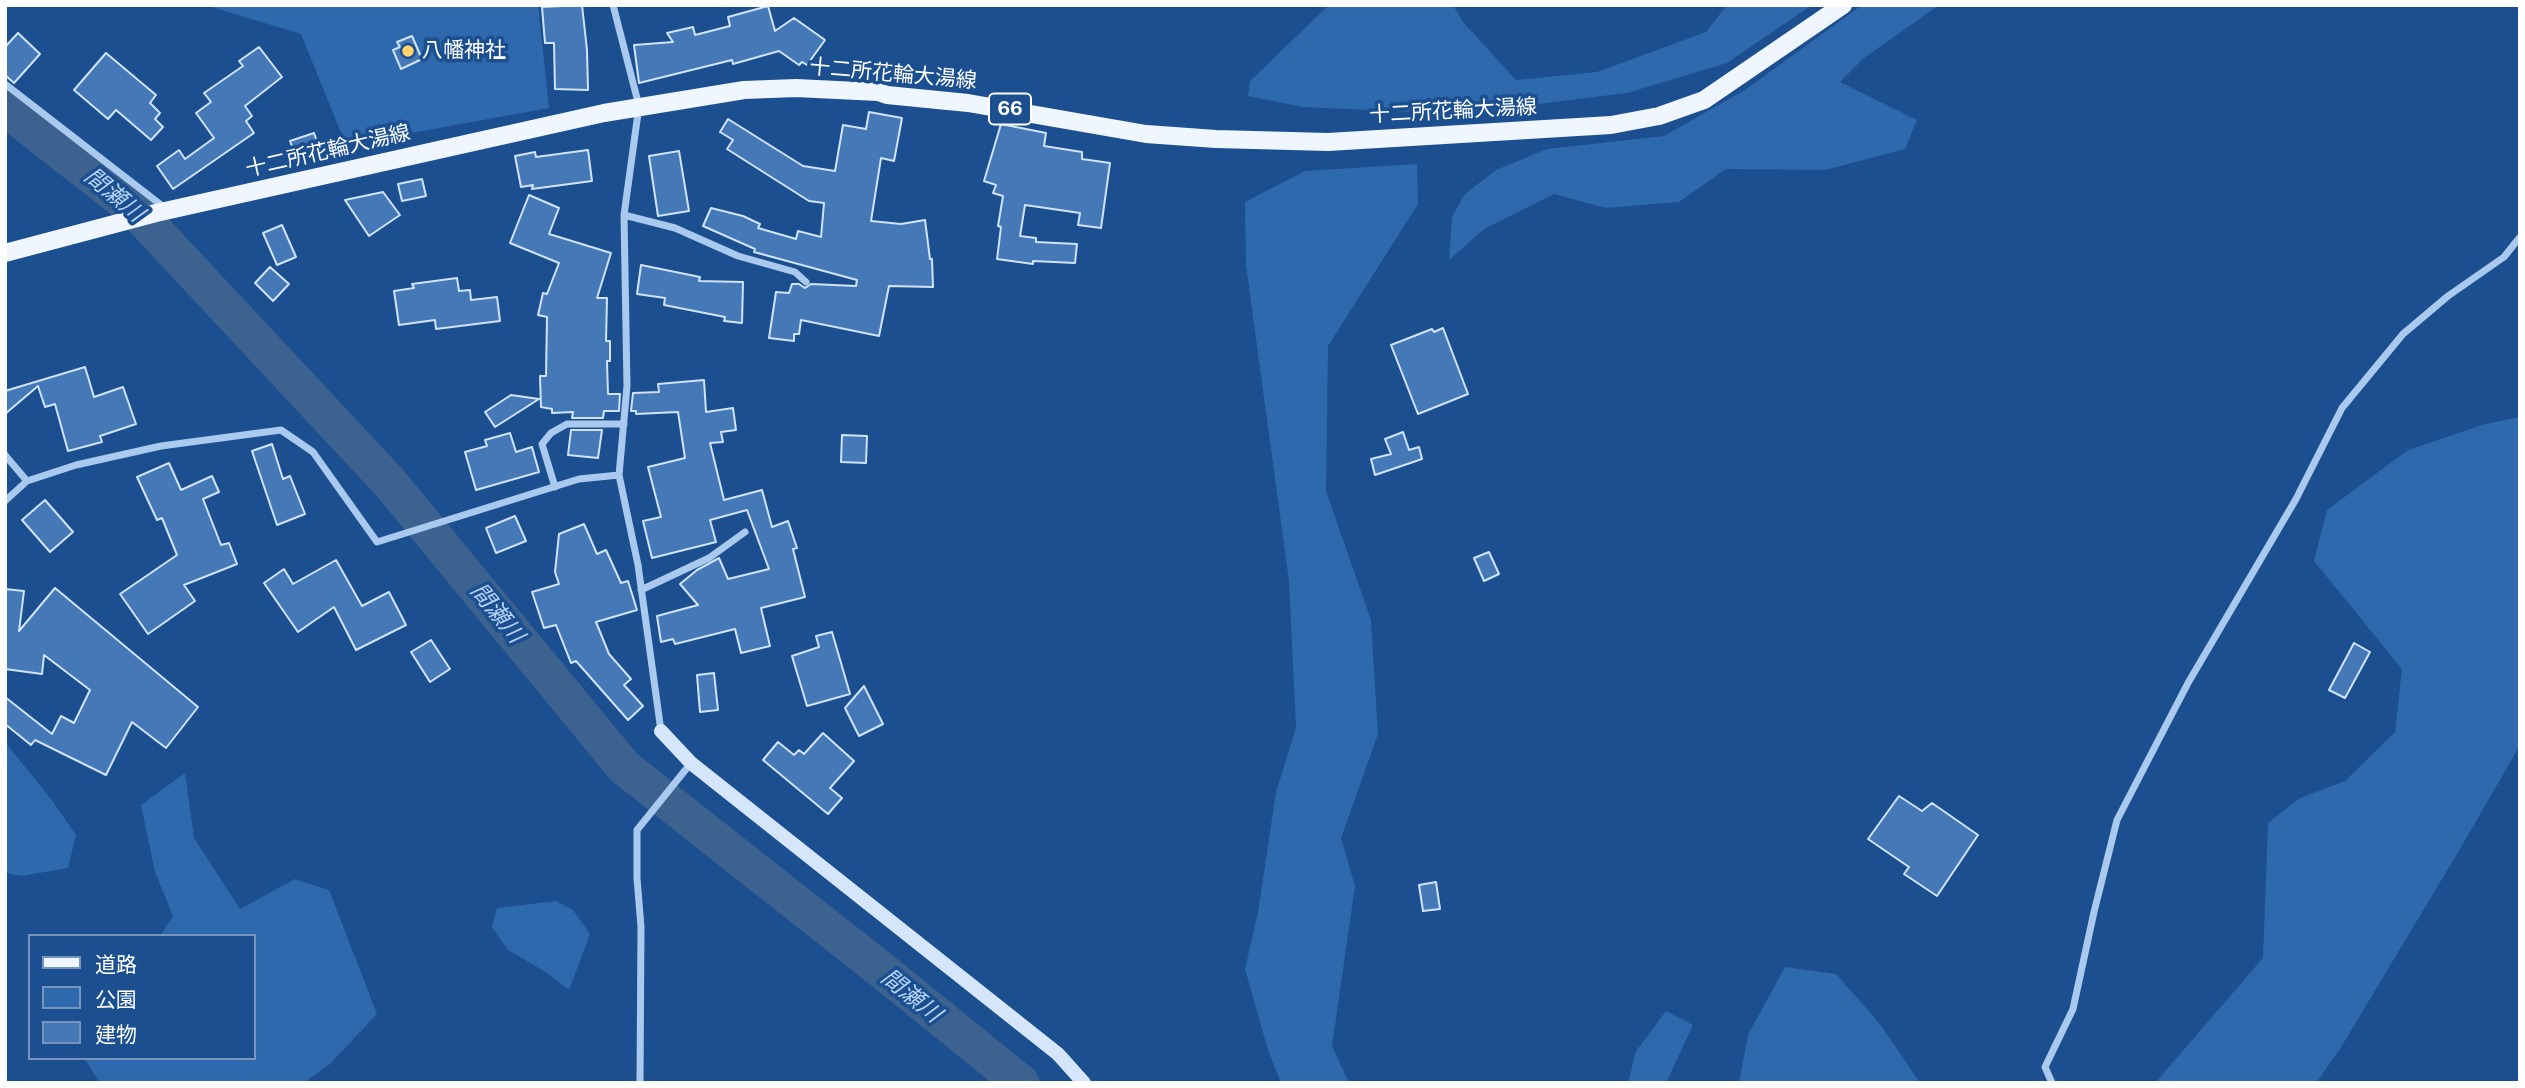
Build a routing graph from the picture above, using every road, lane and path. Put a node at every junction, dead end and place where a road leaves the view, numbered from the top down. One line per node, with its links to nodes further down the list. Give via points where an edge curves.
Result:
1 (613, 5): 4 (street)
2 (1843, 5): 4 (main road, 十二所花輪大湯線 / 66, via 1704,100 1659,116 1611,125 1328,142 1146,134 878,92 744,90)
3 (5, 84): 5 (street)
4 (639, 106): 5 (main road, 十二所花輪大湯線 / 66); 6 (street)
5 (162, 212): 8 (main road, 十二所花輪大湯線 / 66)
6 (624, 215): 9 (street, via 675,228 738,256 795,272); 10 (street)
7 (2520, 237): 22 (street, via 2504,257 2403,334 2342,408 2296,499 2188,683 2117,820 2073,1009 2045,1067)
8 (5, 253)
9 (806, 282)
10 (624, 424): 12 (street); 14 (street, via 567,424 551,433 542,444)
11 (5, 455): 13 (street)
12 (620, 475): 14 (street, via 579,479); 17 (street)
13 (27, 481): 14 (street, via 161,446 281,430 313,452 377,542); 15 (street)
14 (555, 487)
15 (5, 501)
16 (745, 532): 17 (street, via 709,558)
17 (641, 590): 18 (street)
18 (661, 731): 19 (street)
19 (691, 763): 20 (street, via 638,830); 21 (street, via 1058,1054)
20 (640, 1083)
21 (1084, 1083)
22 (2052, 1083)

